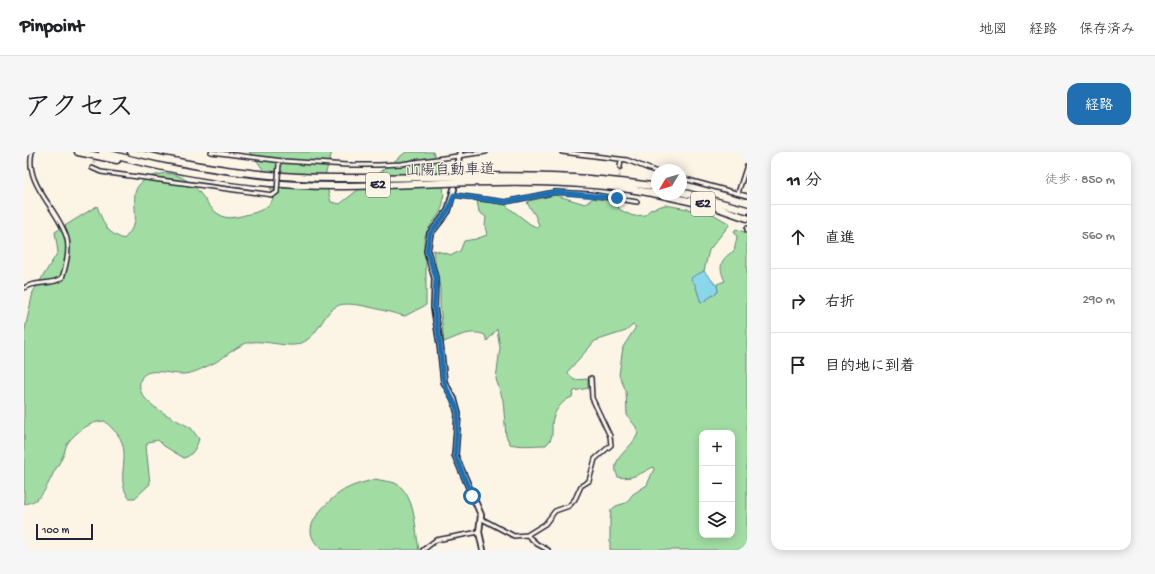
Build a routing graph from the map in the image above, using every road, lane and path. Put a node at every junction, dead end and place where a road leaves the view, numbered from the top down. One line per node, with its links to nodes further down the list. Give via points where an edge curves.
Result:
1 (32, 152): 29 (street, via 28,162 30,180 64,230 68,252 62,278 56,282 33,283)
2 (78, 152): 15 (highway)
3 (102, 152): 15 (highway, 山陽自動車道 / E2)
4 (132, 152): 18 (highway, 山陽自動車道 / E2, via 202,167 298,177 525,176 600,179)
5 (211, 152): 10 (street)
6 (486, 152): 8 (street)
7 (562, 152): 9 (street)
8 (460, 154): 10 (street, via 378,166); 12 (street)
9 (621, 160): 13 (street); 16 (street)
10 (279, 162): 14 (street, bridge, via 277,192 273,195 101,172)
11 (747, 165): 21 (street)
12 (457, 166)
13 (620, 167)
14 (92, 168)
15 (182, 170): 20 (highway, 山陽自動車道 / E2, via 260,181 336,186 570,184)
16 (651, 170)
17 (687, 180): 21 (street)
18 (651, 186)
19 (454, 189): 23 (street)
20 (651, 193)
21 (738, 193): 24 (street)
22 (687, 194): 27 (highway, E2)
23 (454, 195): 26 (street, via 505,202 555,192 617,196); 31 (street, via 448,211 430,234 427,251 436,278 434,308 443,377 458,414 455,455)
24 (747, 196)
25 (684, 200): 28 (highway, 山陽自動車道 / E2)
26 (636, 202)
27 (747, 210)
28 (747, 218)
29 (24, 288)
30 (591, 378): 33 (street, via 592,398 610,436 611,445 595,459 591,479 581,486 574,501 569,506 555,511 545,524)
31 (482, 519): 32 (street); 33 (street, via 514,536)
32 (479, 532): 34 (street, via 436,540); 35 (street)
33 (526, 535): 36 (street)
34 (423, 550)
35 (483, 550)
36 (548, 550)

